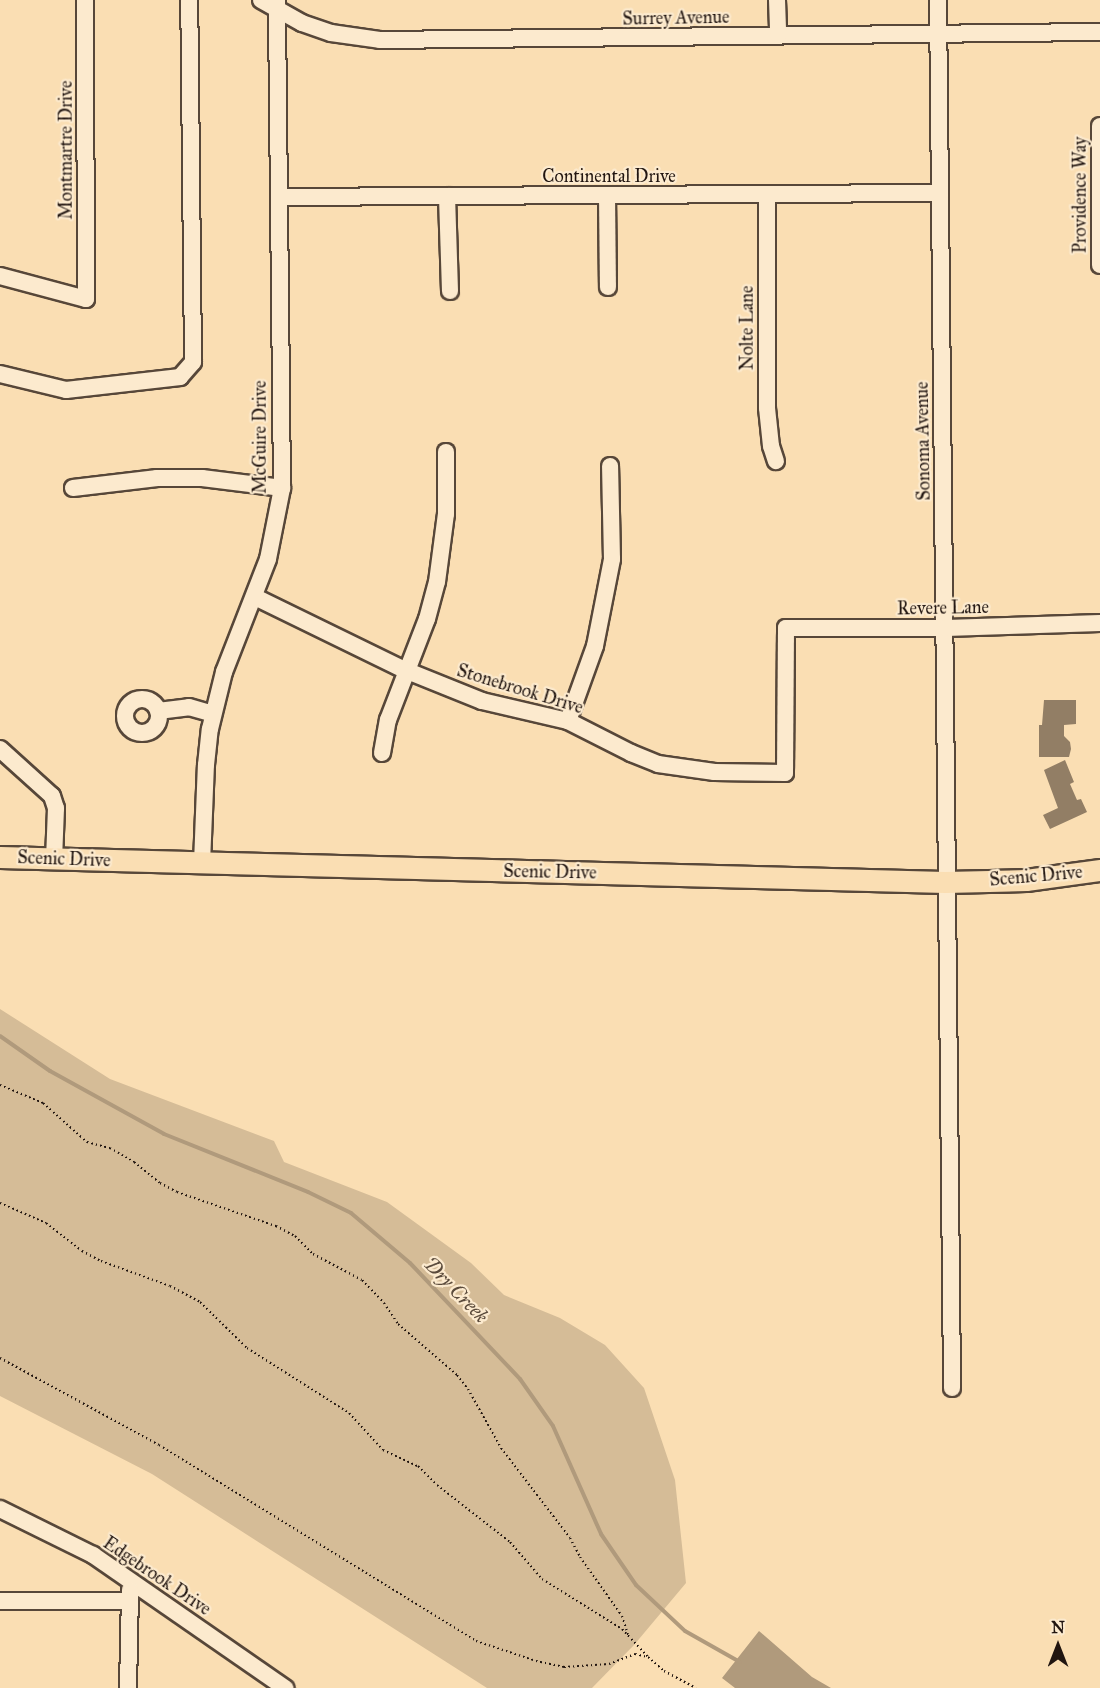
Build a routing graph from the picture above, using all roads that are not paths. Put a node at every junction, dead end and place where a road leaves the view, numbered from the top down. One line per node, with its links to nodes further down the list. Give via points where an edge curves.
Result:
1 (85, 0): 18 (street, Montmartre Drive, via 86,299)
2 (189, 0): 21 (street, via 193,362 180,377 66,390)
3 (261, 0): 6 (street, Surrey Avenue)
4 (777, 0): 8 (street)
5 (938, 0): 9 (street, Sonoma Avenue)
6 (278, 5): 8 (street, Surrey Avenue, via 331,33 380,40); 15 (street, McGuire Drive)
7 (1100, 32): 9 (street, Surrey Avenue)
8 (778, 36): 9 (street, Surrey Avenue)
9 (939, 36): 11 (street, Sonoma Avenue)
10 (1100, 126): 16 (street, Providence Way)
11 (940, 193): 12 (street, Continental Drive); 29 (street, Sonoma Avenue)
12 (767, 194): 13 (street, Continental Drive); 23 (street, Nolte Lane, via 766,408)
13 (607, 195): 14 (street, Continental Drive); 19 (street)
14 (447, 196): 15 (street, Continental Drive); 20 (street)
15 (279, 197): 26 (street, McGuire Drive)
16 (1100, 201): 17 (street, Providence Way)
17 (1100, 265)
18 (0, 276)
19 (608, 287)
20 (450, 291)
21 (0, 374)
22 (446, 452): 30 (street, via 446,514 437,582 427,619)
23 (776, 461)
24 (610, 466): 33 (street, via 612,559 596,646)
25 (73, 488): 26 (street, via 157,478 202,478)
26 (282, 488): 27 (street, McGuire Drive, via 268,559)
27 (255, 597): 30 (street, Stonebrook Drive); 32 (street, McGuire Drive, via 224,672)
28 (1100, 623): 29 (street, Revere Lane)
29 (946, 628): 36 (street, Revere Lane, via 786,628); 41 (street, Sonoma Avenue)
30 (405, 670): 33 (street, Stonebrook Drive, via 482,701); 35 (street, via 388,720)
31 (158, 711): 32 (street, via 189,707)
32 (213, 714): 39 (street, McGuire Drive, via 206,765)
33 (568, 721): 36 (street, Stonebrook Drive, via 658,764 714,772)
34 (0, 749): 38 (street, via 52,796 56,808)
35 (382, 753)
36 (785, 772)
37 (0, 857): 38 (main road, Scenic Drive)
38 (54, 859): 39 (main road, Scenic Drive)
39 (202, 863): 41 (main road, Scenic Drive)
40 (1100, 870): 41 (main road, Scenic Drive, via 1026,880)
41 (945, 882): 42 (street, Sonoma Avenue)
42 (952, 1388)
43 (0, 1509): 44 (street, Edgebrook Drive, via 93,1555)
44 (130, 1581): 46 (street); 48 (street, Edgebrook Drive)
45 (0, 1601): 46 (street)
46 (130, 1601): 47 (street)
47 (128, 1688)
48 (285, 1688)

